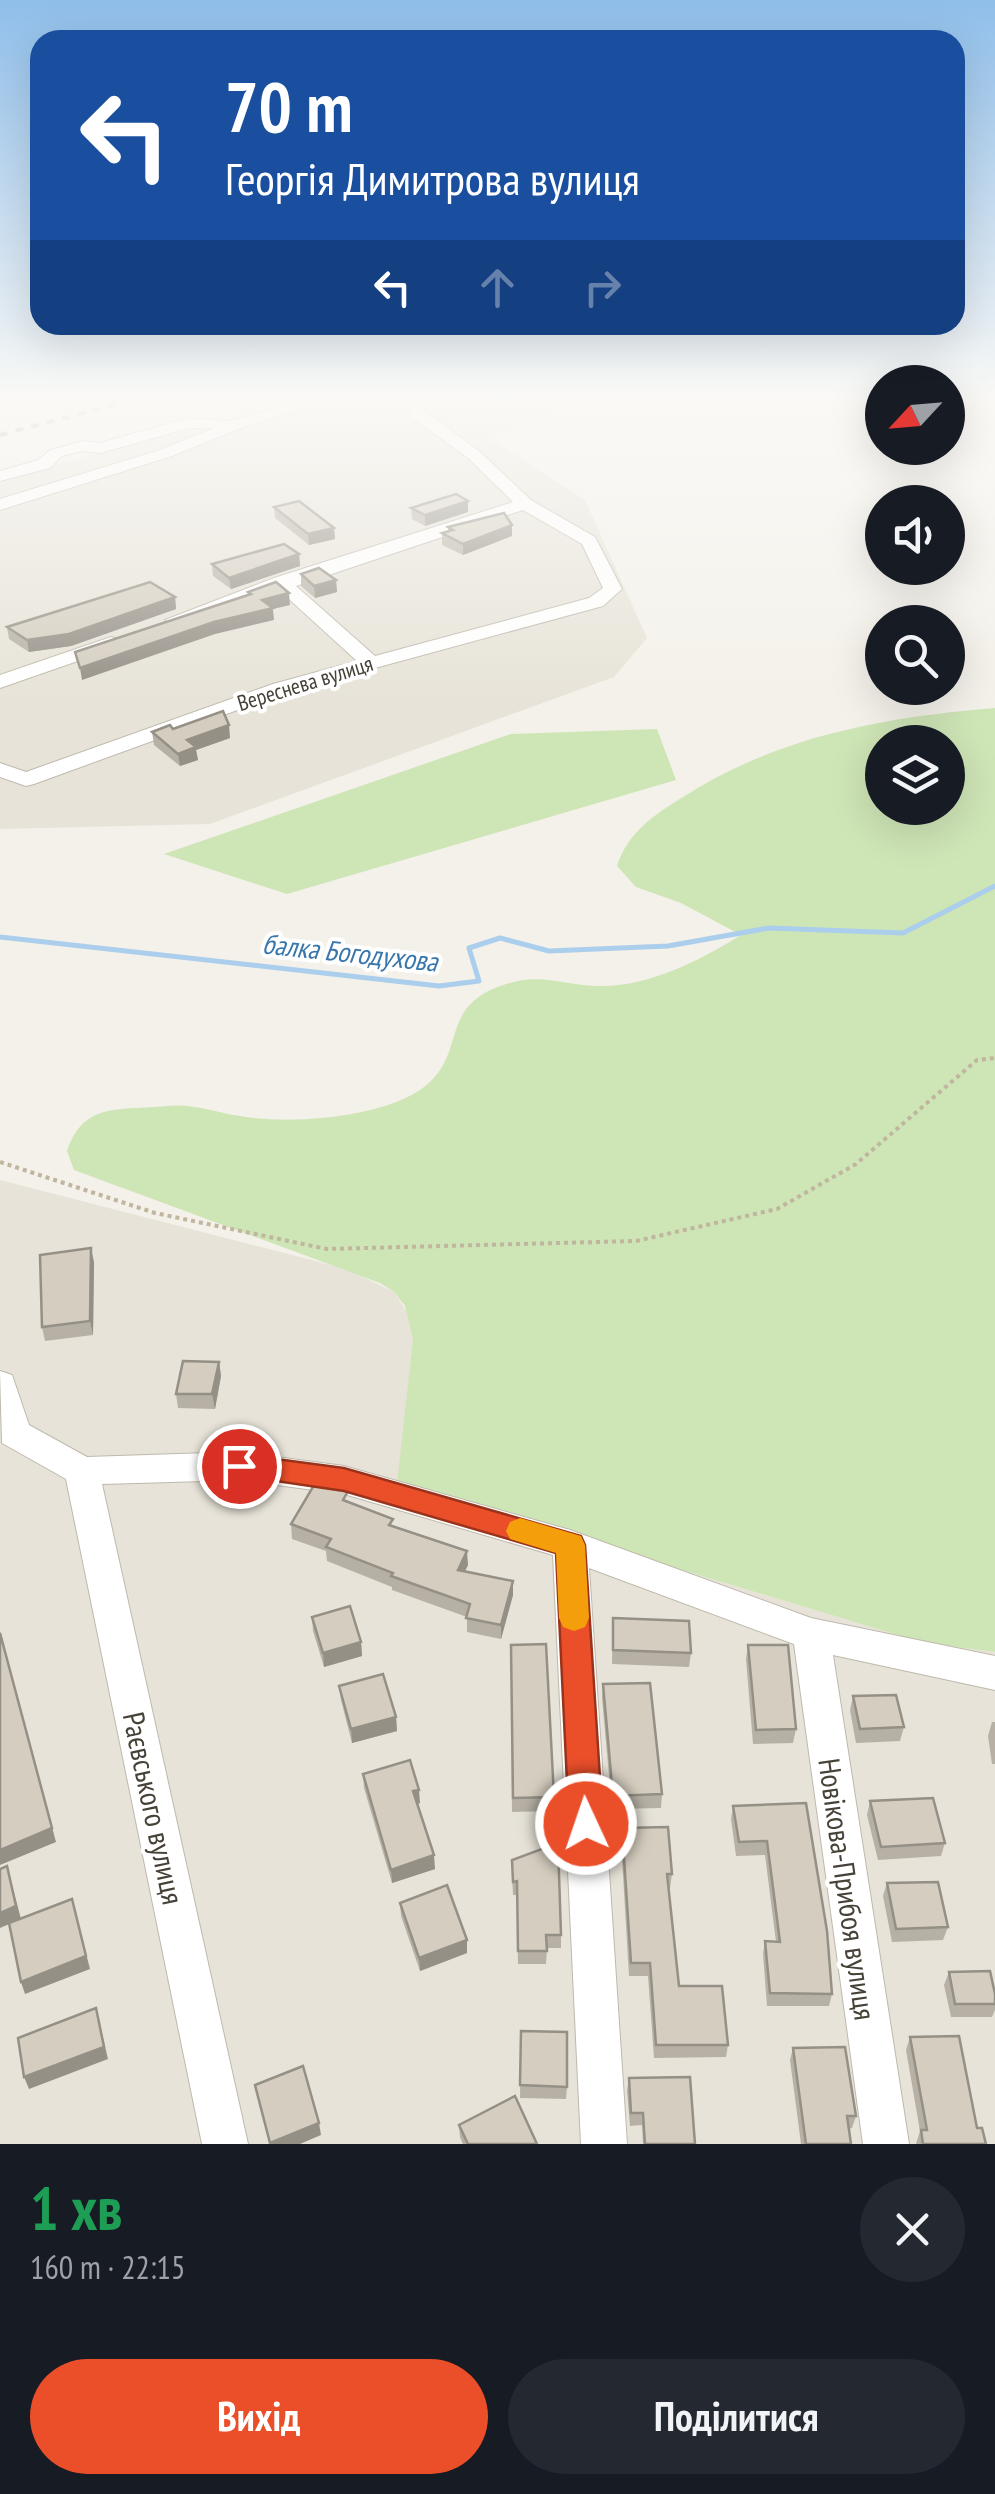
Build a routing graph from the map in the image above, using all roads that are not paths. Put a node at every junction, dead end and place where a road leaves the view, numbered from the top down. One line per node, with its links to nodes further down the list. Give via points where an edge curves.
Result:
1 (521, 501): 2 (street)
2 (524, 504): 3 (street); 4 (street, Вереснева вулиця, via 589,541 613,588 596,602)
3 (281, 582): 4 (street); 5 (street)
4 (371, 663): 6 (street, Вереснева вулиця, via 26,778)
5 (0, 682)
6 (0, 770)
7 (0, 1384): 8 (street)
8 (7, 1434): 9 (street)
9 (82, 1472): 10 (street, via 239,1466 344,1480); 13 (street, Раєвського вулиця)
10 (570, 1545): 11 (street); 14 (street)
11 (811, 1634): 12 (street); 15 (street, Новікова-Прибоя вулиця)
12 (995, 1674)
13 (225, 2144)
14 (604, 2144)
15 (886, 2144)

